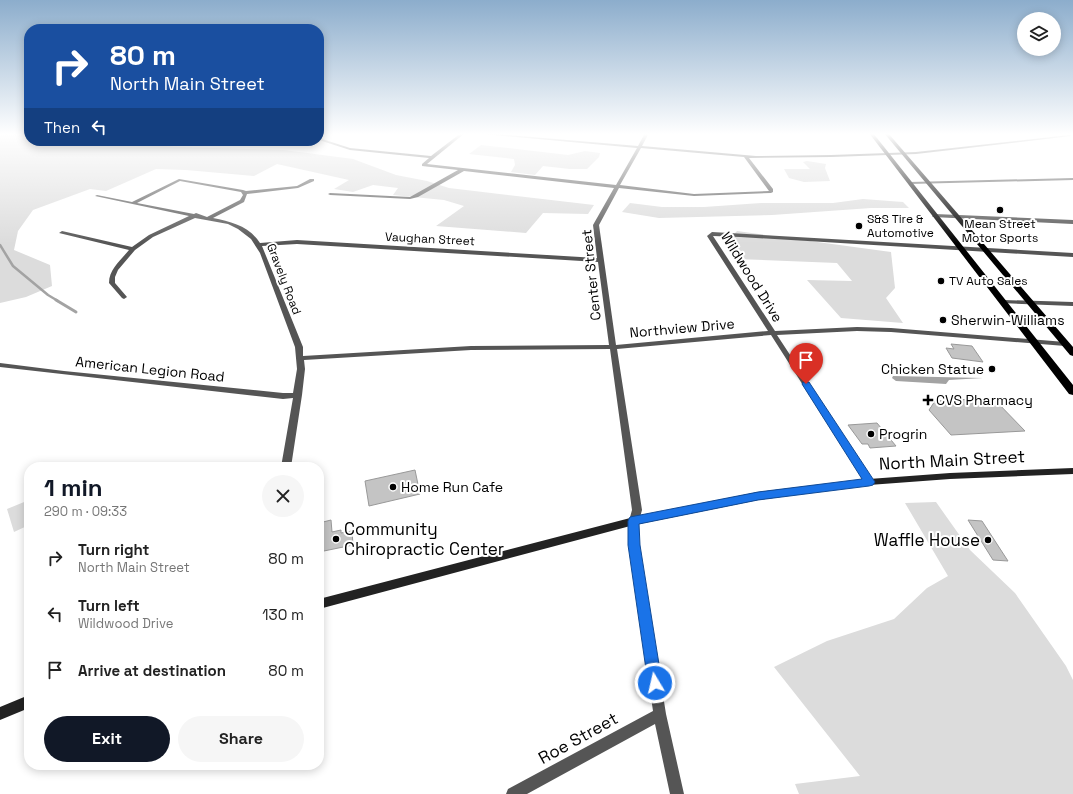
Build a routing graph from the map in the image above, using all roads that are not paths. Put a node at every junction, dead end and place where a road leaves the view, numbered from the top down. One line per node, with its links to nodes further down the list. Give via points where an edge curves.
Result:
1 (463, 170): 10 (street); 12 (street, via 410,198)
2 (627, 170): 10 (street, Center Street)
3 (756, 170): 10 (street, via 771,192 702,196)
4 (900, 170): 8 (main road)
5 (917, 170): 9 (main road)
6 (1073, 179): 9 (street)
7 (312, 180): 11 (street, via 298,187)
8 (910, 183): 9 (street); 16 (main road)
9 (929, 184): 18 (main road)
10 (618, 186): 26 (street, Center Street, via 596,225)
11 (244, 193): 14 (street, via 179,180); 17 (street, via 246,195 242,201)
12 (330, 194)
13 (97, 196): 14 (street, Gravely Road)
14 (133, 203): 15 (street, Gravely Road)
15 (196, 215): 17 (street, Gravely Road); 22 (street, via 151,236)
16 (936, 216): 18 (street); 23 (main road)
17 (209, 218): 21 (street, Gravely Road, via 240,227)
18 (959, 218): 19 (street); 24 (main road)
19 (1073, 222)
20 (62, 233): 22 (street)
21 (260, 244): 26 (street, Vaughan Street, via 297,242); 36 (street, Gravely Road, via 299,347)
22 (132, 249): 27 (street, via 112,276 112,283)
23 (961, 249): 24 (street, Wildwood Drive); 28 (main road); 31 (street, Wildwood Drive, via 712,234 710,236)
24 (985, 250): 25 (street, Wildwood Drive); 29 (main road)
25 (1073, 255)
26 (600, 260): 34 (street, Center Street)
27 (124, 297)
28 (1003, 302): 29 (street); 32 (main road)
29 (1031, 303): 30 (street); 33 (main road)
30 (1073, 304)
31 (772, 333): 32 (street, Northview Drive, via 874,329); 34 (street, Northview Drive); 42 (street, Wildwood Drive)
32 (1034, 342): 33 (street, Northview Drive); 38 (main road)
33 (1065, 344): 35 (main road)
34 (614, 347): 36 (street, Northview Drive, via 471,348); 43 (street, Center Street, via 637,510)
35 (1073, 353)
36 (300, 358): 39 (street, Gravely Road)
37 (0, 365): 39 (street, American Legion Road, via 283,396)
38 (1073, 392)
39 (298, 395): 40 (street, Gravely Road)
40 (287, 462)
41 (1073, 471): 42 (main road, North Main Street)
42 (869, 482): 43 (main road, North Main Street, via 758,496)
43 (634, 521): 44 (main road, North Main Street); 47 (street, Center Street, via 634,545)
44 (324, 603)
45 (24, 703): 46 (main road)
46 (0, 714)
47 (660, 714): 48 (street, Roe Street); 49 (street, Center Street)
48 (513, 794)
49 (676, 794)

